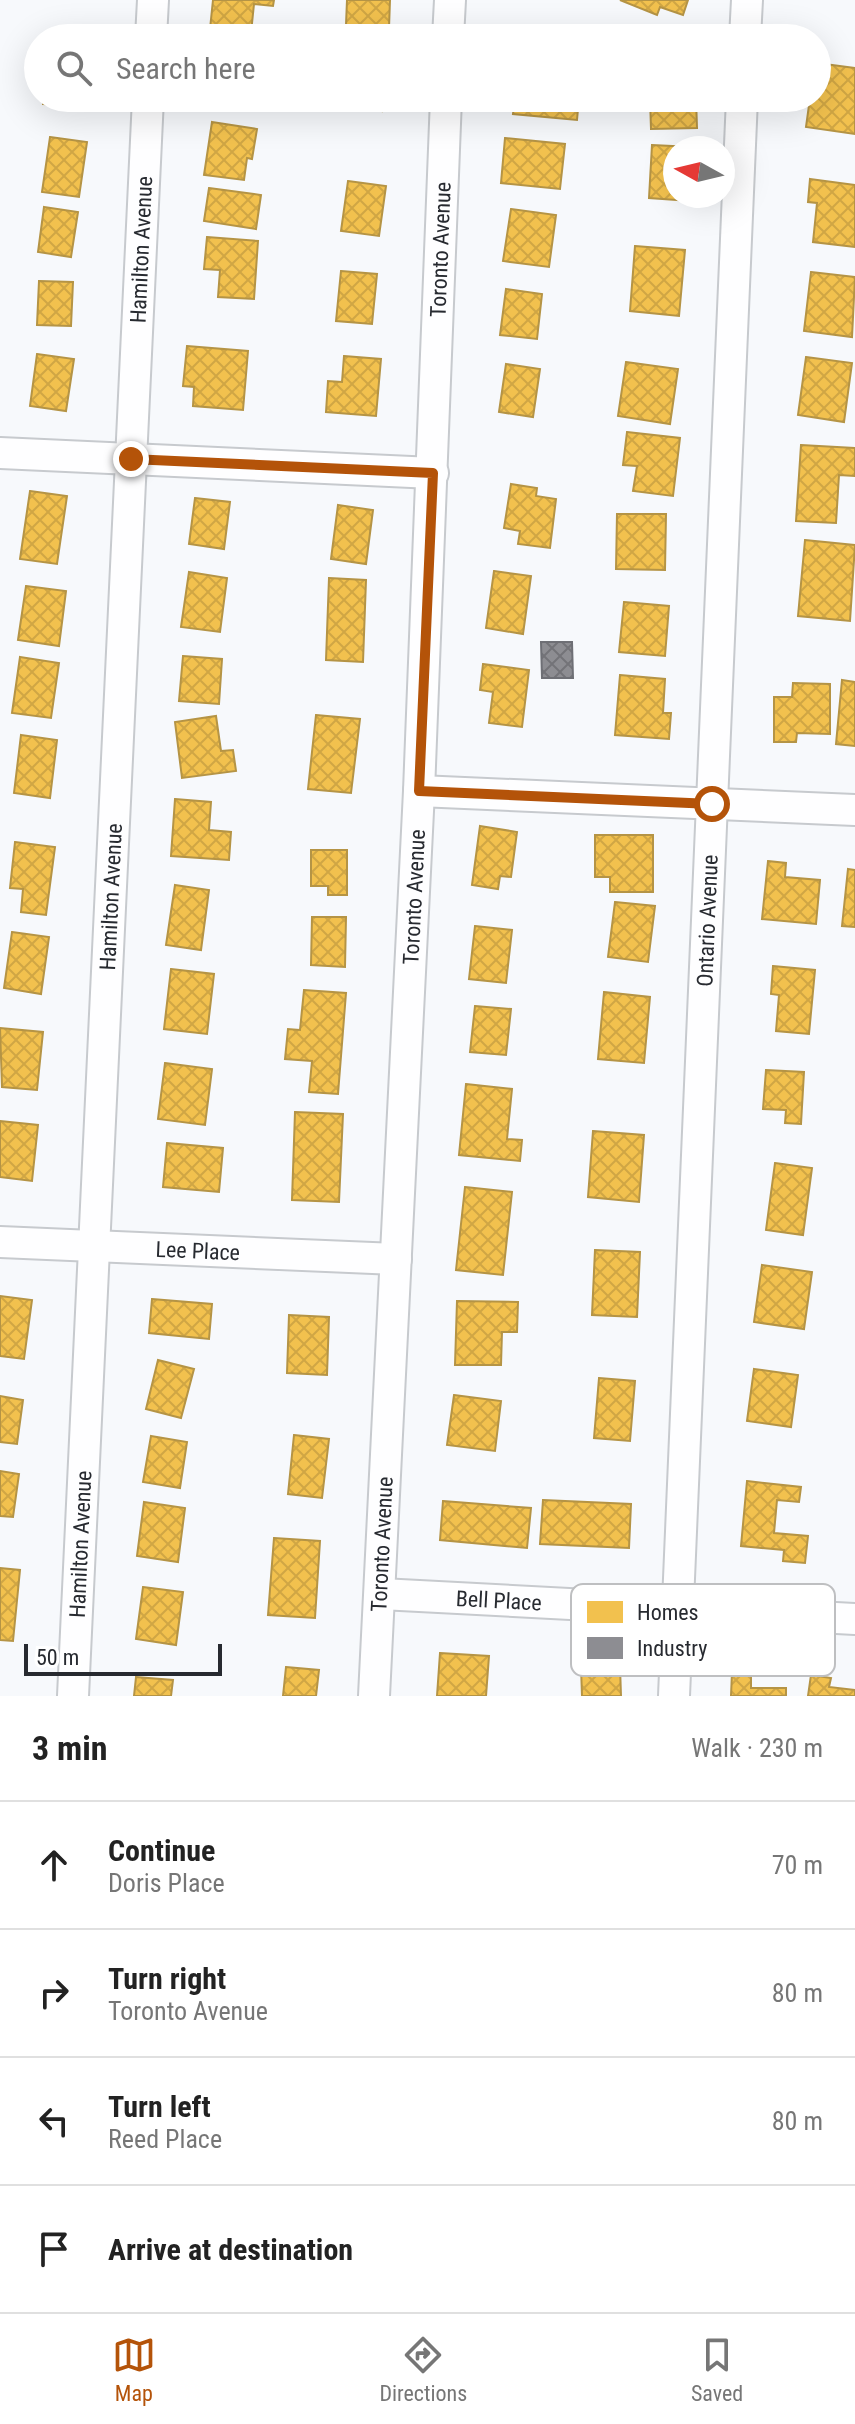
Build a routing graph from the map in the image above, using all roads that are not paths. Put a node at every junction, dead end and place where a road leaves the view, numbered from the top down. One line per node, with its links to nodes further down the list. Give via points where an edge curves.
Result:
1 (153, 0): 4 (street)
2 (450, 0): 5 (street)
3 (747, 0): 6 (street)
4 (152, 24)
5 (449, 24)
6 (746, 24)
7 (147, 112): 11 (street, Hamilton Avenue)
8 (446, 112): 12 (street, Toronto Avenue)
9 (741, 112): 14 (street, Ontario Avenue)
10 (0, 453): 11 (street)
11 (131, 459): 12 (street); 17 (street, Hamilton Avenue)
12 (433, 473): 13 (street, Toronto Avenue)
13 (419, 791): 14 (street); 18 (street, Toronto Avenue)
14 (712, 804): 15 (street); 19 (street, Ontario Avenue)
15 (855, 810)
16 (0, 1242): 17 (street, Lee Place)
17 (94, 1246): 18 (street, Lee Place); 25 (street, Hamilton Avenue)
18 (396, 1259): 20 (street, Toronto Avenue)
19 (678, 1584)
20 (381, 1594): 21 (street, Bell Place); 26 (street, Toronto Avenue)
21 (571, 1604)
22 (835, 1618): 23 (street, Bell Place)
23 (855, 1619)
24 (675, 1676): 27 (street, Ontario Avenue)
25 (73, 1696)
26 (374, 1696)
27 (674, 1696)

